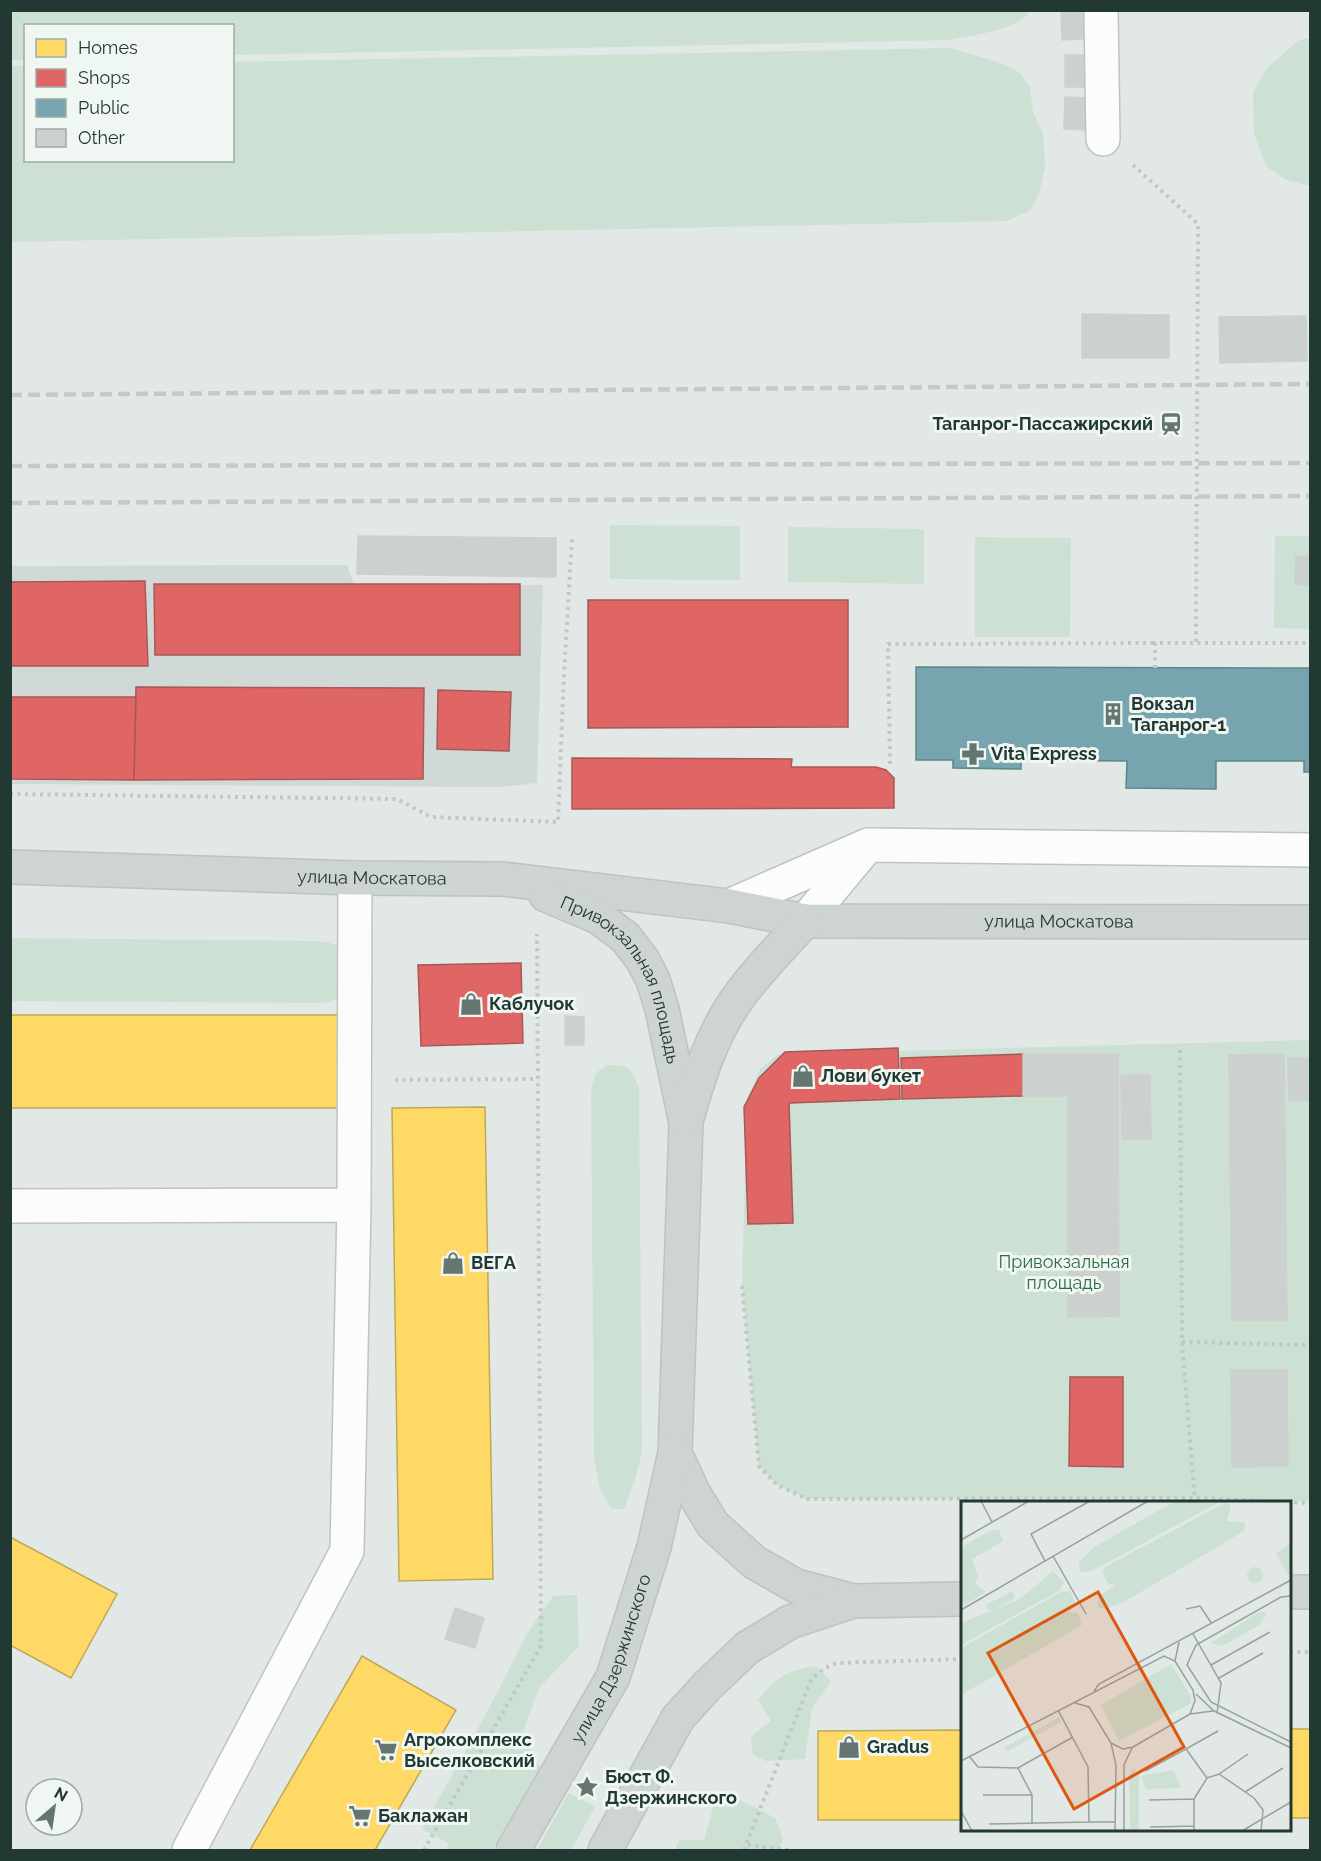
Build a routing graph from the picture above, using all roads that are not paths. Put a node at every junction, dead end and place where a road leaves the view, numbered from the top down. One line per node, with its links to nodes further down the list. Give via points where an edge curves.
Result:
1 (1101, 10): 2 (street)
2 (1103, 139)
3 (868, 845): 4 (street); 8 (street); 9 (street)
4 (1311, 850)
5 (10, 867): 6 (main road, улица Москатова)
6 (355, 878): 7 (main road, улица Москатова); 12 (street)
7 (502, 879): 8 (main road, улица Москатова); 11 (main road, Привокзальная площадь, via 598,917 625,937 642,959 662,1009)
8 (729, 906): 9 (main road, улица Москатова)
9 (805, 921): 10 (main road, улица Москатова); 11 (main road, Привокзальная площадь, via 734,1003 699,1078)
10 (1311, 922)
11 (686, 1123): 14 (main road, Привокзальная площадь)
12 (354, 1205): 13 (street); 19 (street, via 347,1551)
13 (10, 1206)
14 (675, 1453): 18 (main road, Привокзальная площадь, via 713,1525 754,1562 796,1586); 20 (main road, улица Дзержинского, via 654,1547 613,1677)
15 (1291, 1592): 16 (main road)
16 (1311, 1592)
17 (961, 1599): 18 (main road, Привокзальная площадь)
18 (853, 1601): 21 (main road, via 790,1622 747,1648 708,1685 678,1718)
19 (189, 1851)
20 (513, 1851)
21 (605, 1851)

